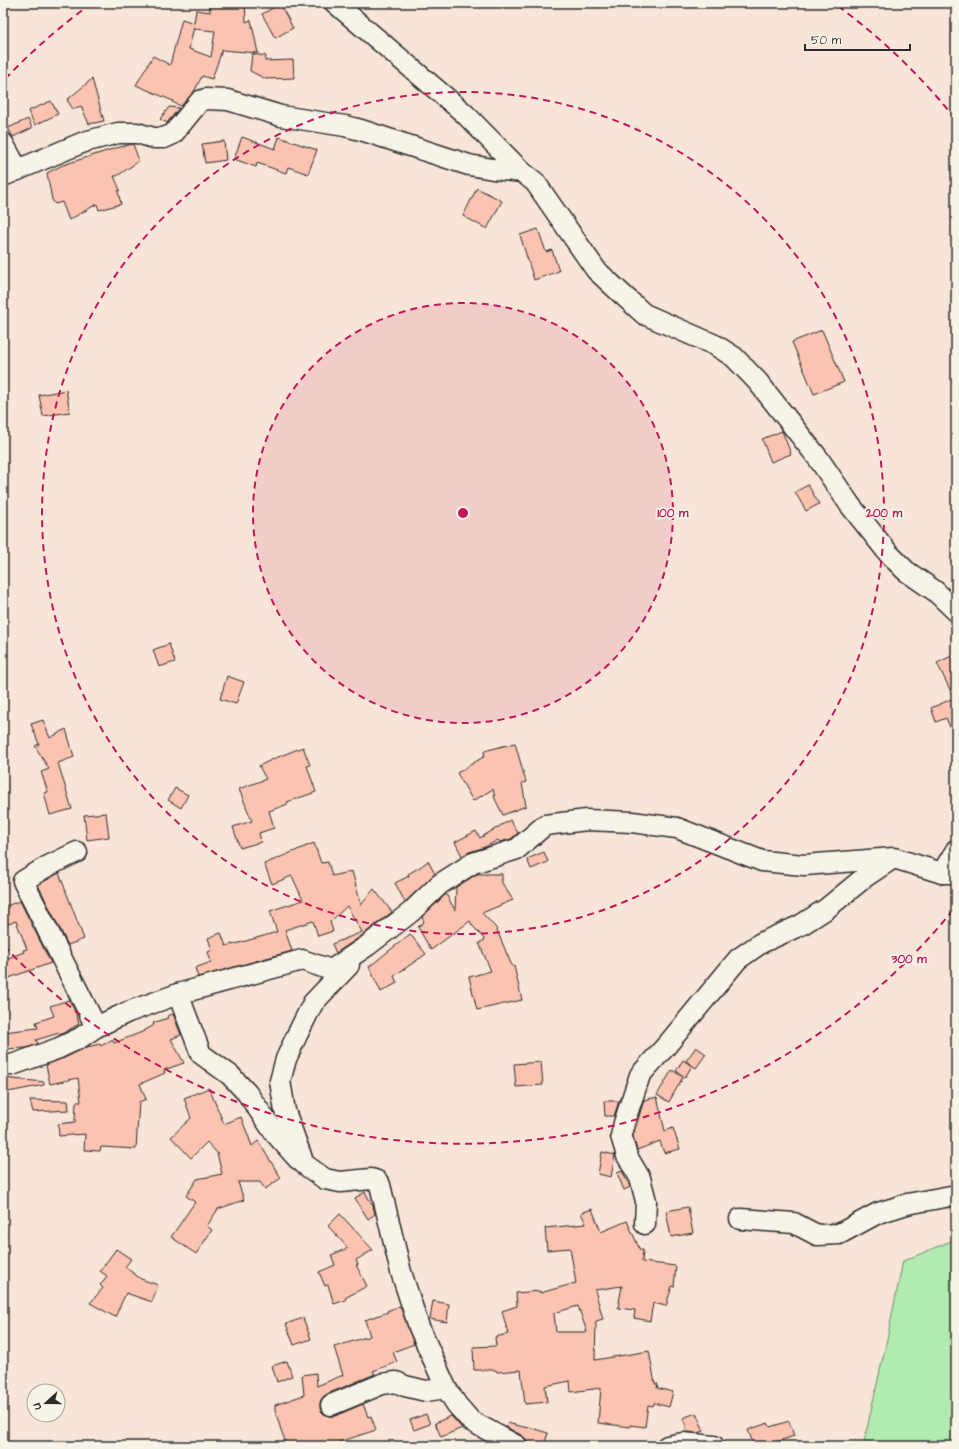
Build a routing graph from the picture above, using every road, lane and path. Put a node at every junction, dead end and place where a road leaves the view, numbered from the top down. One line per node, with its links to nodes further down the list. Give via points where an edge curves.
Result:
1 (335, 3): 3 (street, via 464,113)
2 (3, 143): 4 (street)
3 (522, 172): 4 (street, via 469,165 361,130 281,116 214,98 200,101 173,134 164,138 137,133 118,133 84,142); 5 (street, via 535,182 596,270 644,314 715,345 734,357 758,382 814,452 850,505 889,554)
4 (10, 173)
5 (956, 611)
6 (956, 850): 9 (street)
7 (77, 852): 12 (street, via 23,881)
8 (894, 858): 9 (street); 10 (street, via 804,865 762,861 677,828 588,820 545,824 517,849 473,863 440,884 411,912); 17 (street, via 864,877 826,909 801,925 761,943 738,959 640,1075 621,1136 627,1156 640,1178 646,1201)
9 (949, 873)
10 (367, 946): 11 (street, via 331,970 302,960); 14 (street, via 313,1003 286,1060 280,1081 285,1111)
11 (178, 994): 12 (street); 14 (street, via 201,1054 230,1075 247,1093 274,1132)
12 (96, 1027): 13 (street, via 59,1048 12,1065)
13 (3, 1065)
14 (304, 1164): 18 (street, via 325,1179 340,1182 372,1179 380,1184 401,1272 419,1327)
15 (956, 1195): 16 (street, via 907,1204 878,1214 839,1234 817,1235 794,1222)
16 (740, 1219)
17 (645, 1224)
18 (446, 1388): 19 (street, via 426,1391 396,1382 382,1384); 20 (street, via 471,1421)
19 (331, 1405)
20 (517, 1446)
21 (667, 1446): 22 (street, via 682,1443)
22 (714, 1446)

